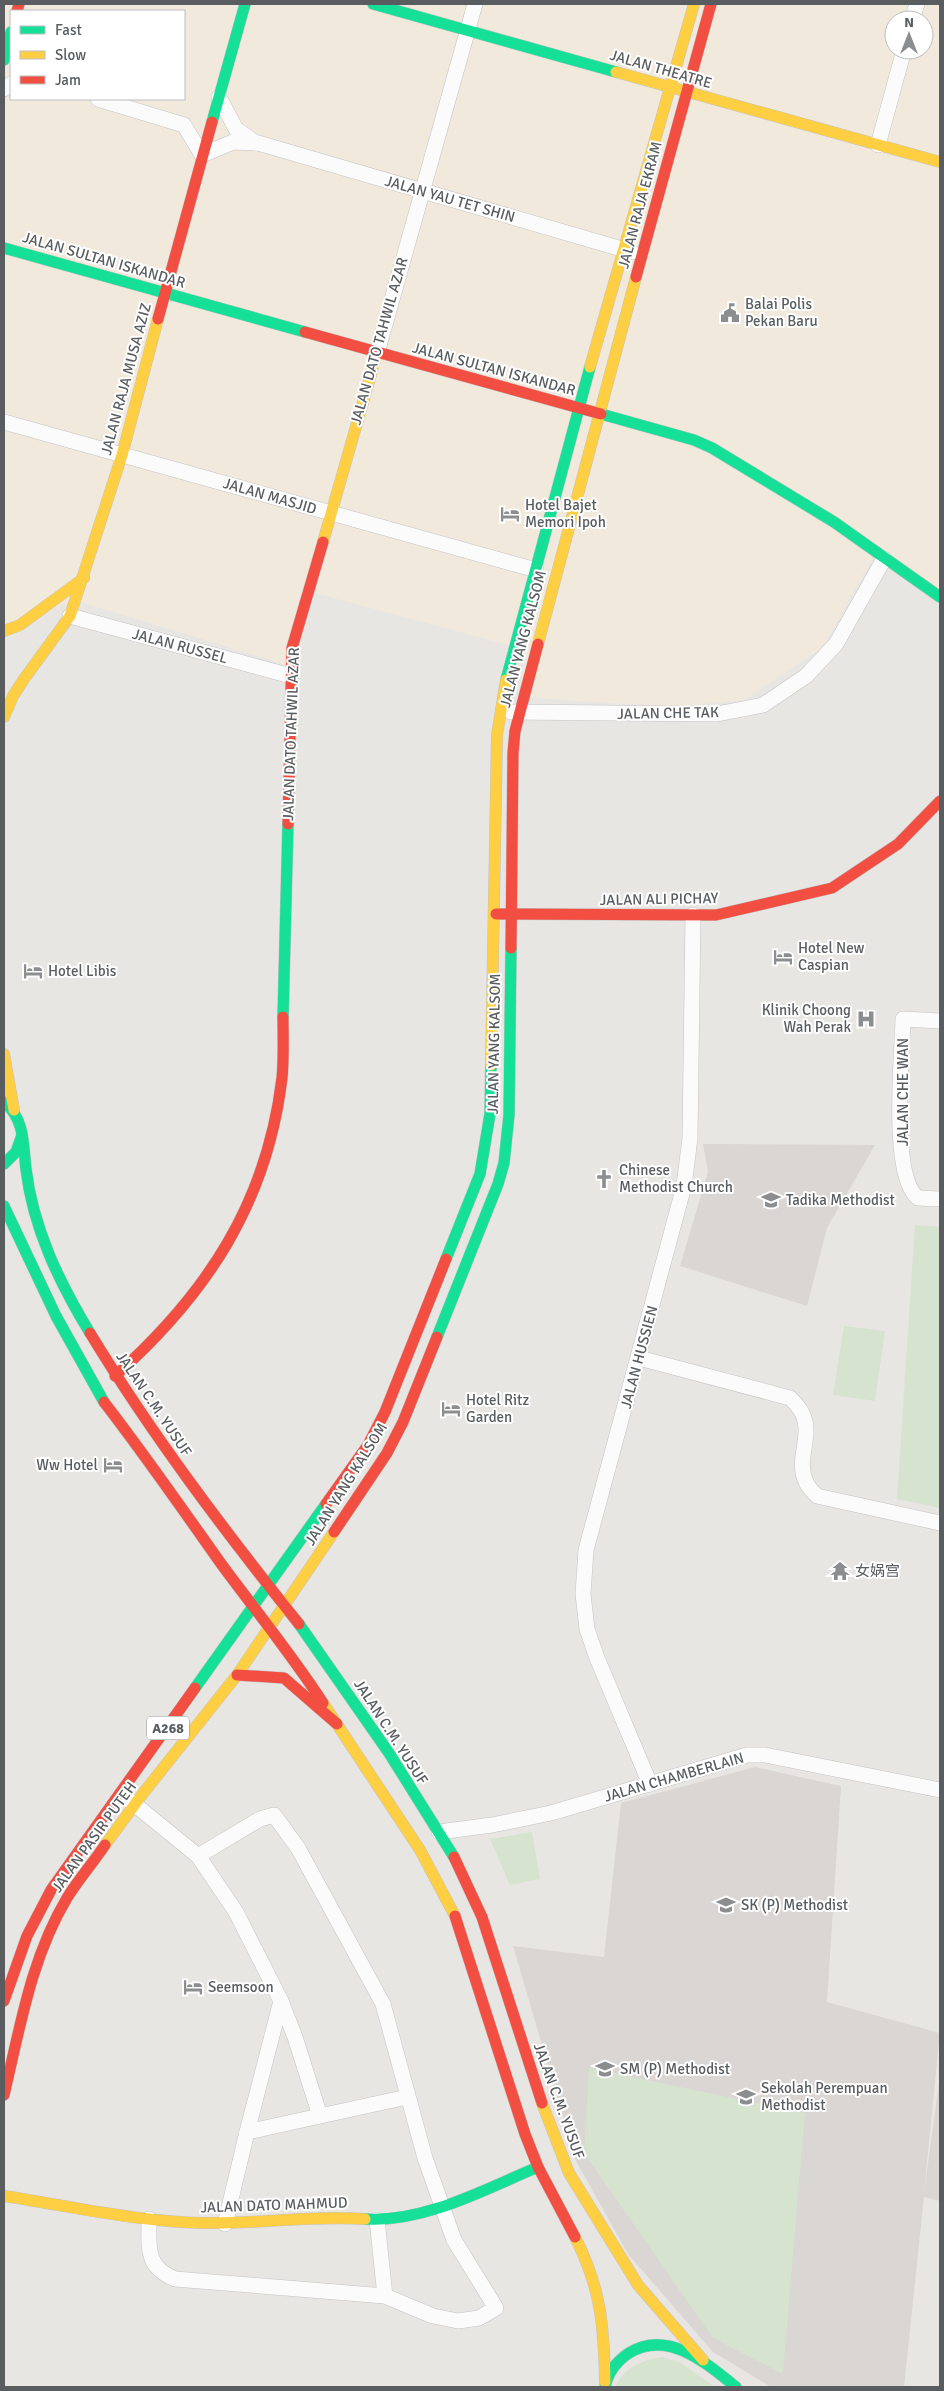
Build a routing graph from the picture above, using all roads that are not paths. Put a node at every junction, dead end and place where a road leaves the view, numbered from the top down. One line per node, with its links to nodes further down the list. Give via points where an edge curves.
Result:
1 (245, 4): 12 (main road, JALAN RAJA MUSA AZIZ)
2 (373, 4): 6 (main road, JALAN THEATRE)
3 (475, 4): 6 (street, JALAN DATO TAHWIL AZAR)
4 (694, 4): 10 (main road, JALAN RAJA EKRAM)
5 (711, 4): 11 (main road, JALAN RAJA EKRAM)
6 (468, 30): 10 (main road, JALAN THEATRE); 18 (street, JALAN DATO TAHWIL AZAR)
7 (10, 35): 8 (main road)
8 (4, 56)
9 (901, 60): 15 (street)
10 (670, 87): 11 (main road, JALAN THEATRE); 20 (main road, JALAN RAJA EKRAM)
11 (686, 91): 15 (main road, JALAN THEATRE); 21 (main road, JALAN RAJA EKRAM)
12 (219, 97): 14 (street, JALAN YAU TET SHIN, via 236,129); 16 (main road, JALAN RAJA MUSA AZIZ)
13 (102, 100): 16 (street, via 184,125)
14 (258, 144): 16 (street, JALAN YAU TET SHIN, via 233,142); 18 (street, JALAN YAU TET SHIN)
15 (878, 145): 17 (main road, JALAN THEATRE)
16 (202, 155): 22 (main road, JALAN RAJA MUSA AZIZ)
17 (940, 162)
18 (422, 191): 20 (street, JALAN YAU TET SHIN); 23 (street, JALAN DATO TAHWIL AZAR)
19 (4, 248): 22 (main road, JALAN SULTAN ISKANDAR)
20 (623, 249): 21 (street, JALAN YAU TET SHIN); 24 (main road, JALAN RAJA EKRAM)
21 (642, 255): 25 (main road, JALAN RAJA EKRAM)
22 (165, 293): 23 (main road, JALAN SULTAN ISKANDAR); 27 (main road, JALAN RAJA MUSA AZIZ)
23 (377, 353): 24 (main road, JALAN SULTAN ISKANDAR); 28 (main road, JALAN DATO TAHWIL AZAR)
24 (580, 408): 25 (main road, JALAN SULTAN ISKANDAR); 30 (main road, JALAN YANG KALSOM)
25 (600, 414): 29 (main road, JALAN SULTAN ISKANDAR, via 676,434 712,448 834,522); 37 (main road, JALAN YANG KALSOM)
26 (4, 422): 27 (street, JALAN MASJID)
27 (122, 455): 28 (street, JALAN MASJID); 31 (main road, JALAN RAJA MUSA AZIZ)
28 (330, 513): 30 (street, JALAN MASJID); 35 (main road, JALAN DATO TAHWIL AZAR, via 297,624)
29 (884, 559): 32 (main road, JALAN SULTAN ISKANDAR); 37 (street, JALAN CHE TAK, via 836,644 806,676 763,705 717,714)
30 (536, 570): 36 (main road, JALAN YANG KALSOM)
31 (84, 578): 33 (main road, JALAN RAJA MUSA AZIZ); 34 (main road, via 20,625)
32 (940, 597)
33 (70, 616): 35 (street, JALAN RUSSEL); 38 (main road, via 24,679)
34 (4, 631)
35 (291, 676): 54 (main road, JALAN DATO TAHWIL AZAR, via 282,1077 271,1141 245,1210 203,1285)
36 (500, 712): 37 (street, JALAN CHE TAK); 40 (main road, JALAN YANG KALSOM)
37 (519, 712): 41 (main road, JALAN YANG KALSOM, via 513,753)
38 (4, 717)
39 (940, 801): 42 (main road, JALAN ALI PICHAY, via 898,844 832,888 738,911)
40 (494, 914): 41 (main road, JALAN ALI PICHAY); 51 (main road, JALAN YANG KALSOM, via 488,1132 480,1174)
41 (511, 914): 42 (main road, JALAN ALI PICHAY); 52 (main road, JALAN YANG KALSOM, via 507,1140 498,1184)
42 (693, 916): 53 (street, JALAN HUSSIEN, via 690,1138 672,1235)
43 (940, 1021): 49 (street, JALAN CHE WAN, via 903,1019 900,1142 911,1191 918,1198)
44 (4, 1054): 46 (main road)
45 (4, 1102): 46 (main road)
46 (14, 1110): 47 (main road, JALAN C.M. YUSUF)
47 (22, 1135): 48 (main road, via 19,1148); 54 (main road, JALAN C.M. YUSUF, via 29,1192 39,1232 76,1310)
48 (4, 1164)
49 (940, 1199)
50 (4, 1206): 57 (main road, via 56,1316 101,1398)
51 (454, 1244): 52 (street); 56 (main road, JALAN YANG KALSOM, via 385,1412 368,1445)
52 (471, 1251): 58 (main road, JALAN YANG KALSOM, via 398,1431 362,1492)
53 (639, 1358): 55 (street, via 790,1398 801,1408 806,1423 803,1465 806,1484 817,1496); 62 (street, JALAN HUSSIEN, via 586,1550 583,1594 587,1629 597,1658)
54 (115, 1376): 56 (main road, JALAN C.M. YUSUF, via 188,1480)
55 (940, 1523)
56 (268, 1585): 57 (main road, JALAN PASIR PUTEH); 58 (main road, JALAN C.M. YUSUF); 59 (main road)
57 (253, 1605): 59 (main road); 64 (main road, JALAN PASIR PUTEH / A268)
58 (285, 1605): 59 (main road, JALAN YANG KALSOM); 66 (main road, JALAN C.M. YUSUF, via 374,1731)
59 (270, 1627): 60 (main road, JALAN PASIR PUTEH / A268); 61 (main road)
60 (237, 1675): 61 (main road, via 284,1678); 65 (main road, JALAN PASIR PUTEH / A268)
61 (337, 1724): 74 (main road, via 420,1850 462,1930 524,2134)
62 (650, 1784): 63 (street, JALAN CHAMBERLAIN, via 747,1755 765,1754); 66 (street, JALAN CHAMBERLAIN, via 547,1814)
63 (940, 1790)
64 (120, 1794): 65 (street); 69 (main road, JALAN PASIR PUTEH / A268, via 51,1890 27,1936)
65 (135, 1804): 67 (street); 70 (main road, JALAN PASIR PUTEH / A268, via 67,1898 45,1943 31,1982)
66 (439, 1832): 81 (main road, JALAN C.M. YUSUF, via 482,1916 537,2088 569,2173 638,2285)
67 (198, 1856): 68 (street, via 236,1912); 71 (street, via 260,1819 274,1815 298,1848 383,2004)
68 (281, 2000): 72 (street); 73 (street)
69 (4, 2001)
70 (4, 2095)
71 (408, 2097): 72 (street); 76 (street, via 424,2158)
72 (320, 2116): 73 (street)
73 (247, 2132): 79 (street)
74 (538, 2167): 76 (main road, JALAN DATO MAHMUD); 82 (main road, via 589,2266 602,2316)
75 (4, 2196): 77 (main road, JALAN DATO MAHMUD)
76 (442, 2206): 78 (main road, JALAN DATO MAHMUD); 80 (street, via 454,2240 496,2308 479,2318 458,2321 432,2316)
77 (149, 2219): 79 (main road, JALAN DATO MAHMUD); 80 (street, via 149,2250 153,2263 161,2273 175,2279)
78 (377, 2220): 79 (main road, JALAN DATO MAHMUD, via 334,2217); 80 (street)
79 (225, 2224)
80 (385, 2296)
81 (706, 2363): 82 (main road, via 676,2346 642,2346 613,2366); 83 (main road)
82 (605, 2385)
83 (736, 2387)

